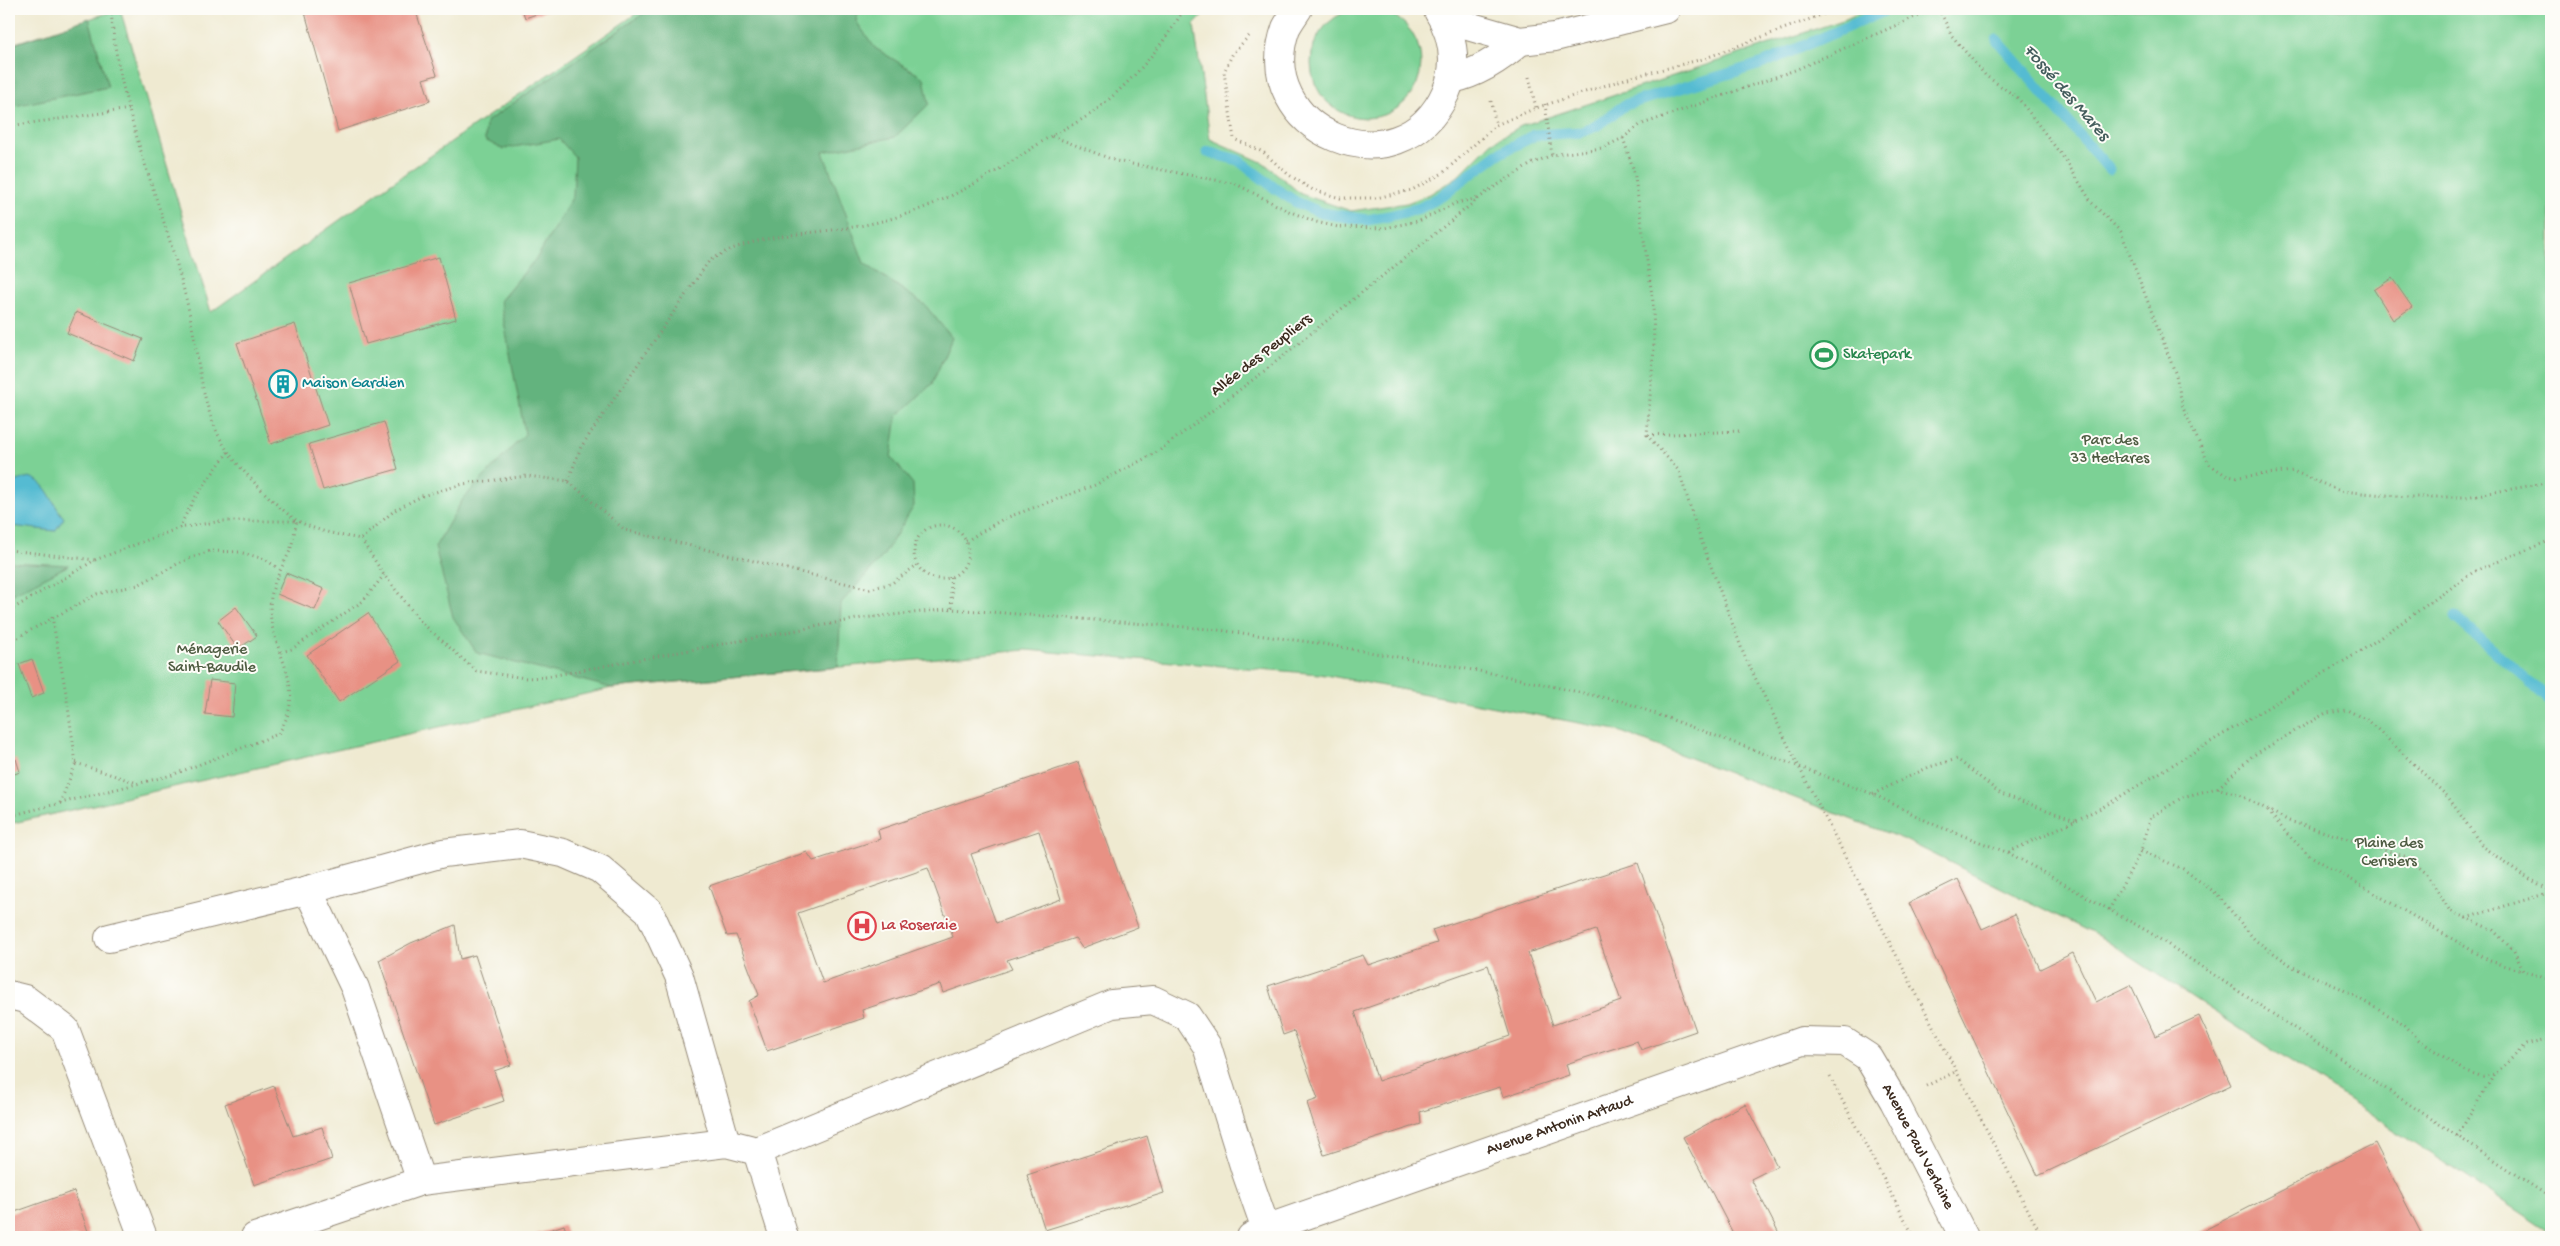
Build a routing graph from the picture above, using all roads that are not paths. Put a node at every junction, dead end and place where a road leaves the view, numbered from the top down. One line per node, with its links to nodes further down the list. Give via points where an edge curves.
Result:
1 (1298, 9): 5 (street, via 1286,28 1281,55 1285,83 1297,109 1317,129 1342,142 1370,145 1397,140 1414,131 1440,105)
2 (1666, 9): 4 (street, via 1555,37)
3 (1438, 11): 4 (street, via 1468,26); 5 (street, via 1454,51)
4 (1520, 40): 5 (street, via 1496,60 1467,76)
5 (1452, 79)
6 (308, 890): 7 (street); 10 (street, via 443,853 520,844 563,853 600,868 649,911 679,976); 12 (street, via 355,988)
7 (109, 938)
8 (9, 995): 14 (street, via 26,999 65,1029)
9 (1868, 1057): 13 (street, Avenue Antonin Artaud, via 1845,1042 1802,1041); 17 (street, Avenue Paul Verlaine)
10 (726, 1143): 11 (street); 12 (street)
11 (757, 1150): 13 (street, via 1112,1004 1153,1000 1187,1016 1208,1046 1246,1172); 16 (street)
12 (422, 1181): 15 (street)
13 (1258, 1233)
14 (143, 1237)
15 (255, 1237)
16 (784, 1237)
17 (1964, 1237)

